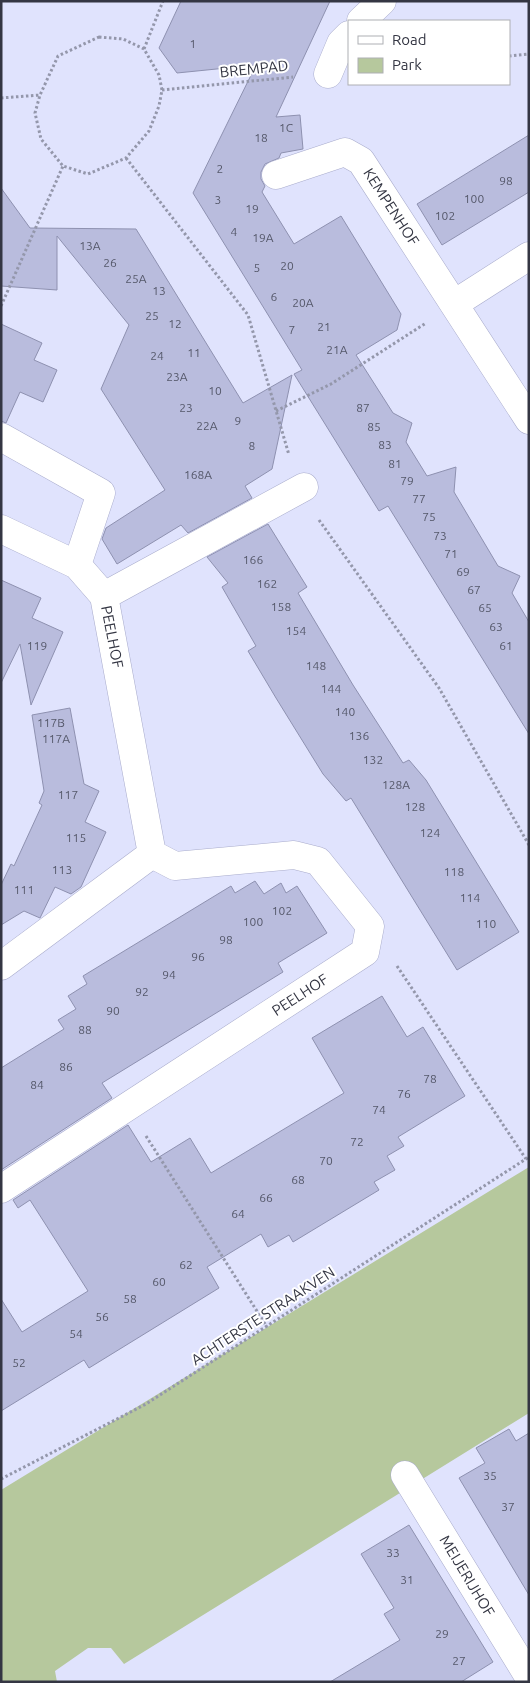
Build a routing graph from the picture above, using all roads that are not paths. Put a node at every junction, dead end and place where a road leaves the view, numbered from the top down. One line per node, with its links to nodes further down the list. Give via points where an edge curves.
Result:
1 (382, 1): 2 (street)
2 (362, 20)
3 (348, 36): 4 (street)
4 (328, 74)
5 (276, 175): 7 (street, KEMPENHOF, via 345,152 361,161)
6 (529, 256): 7 (street)
7 (454, 304): 8 (street, KEMPENHOF)
8 (524, 402)
9 (1, 437): 12 (street, via 101,493)
10 (304, 488): 13 (street, PEELHOF)
11 (1, 529): 12 (street, PEELHOF)
12 (77, 565): 13 (street, PEELHOF)
13 (104, 596): 14 (street, PEELHOF)
14 (152, 854): 15 (street); 16 (street, PEELHOF, via 175,866 294,855 318,861 370,926 365,952)
15 (1, 966)
16 (1, 1189)
17 (405, 1475): 18 (street, MEIJERIJHOF)
18 (529, 1677)

